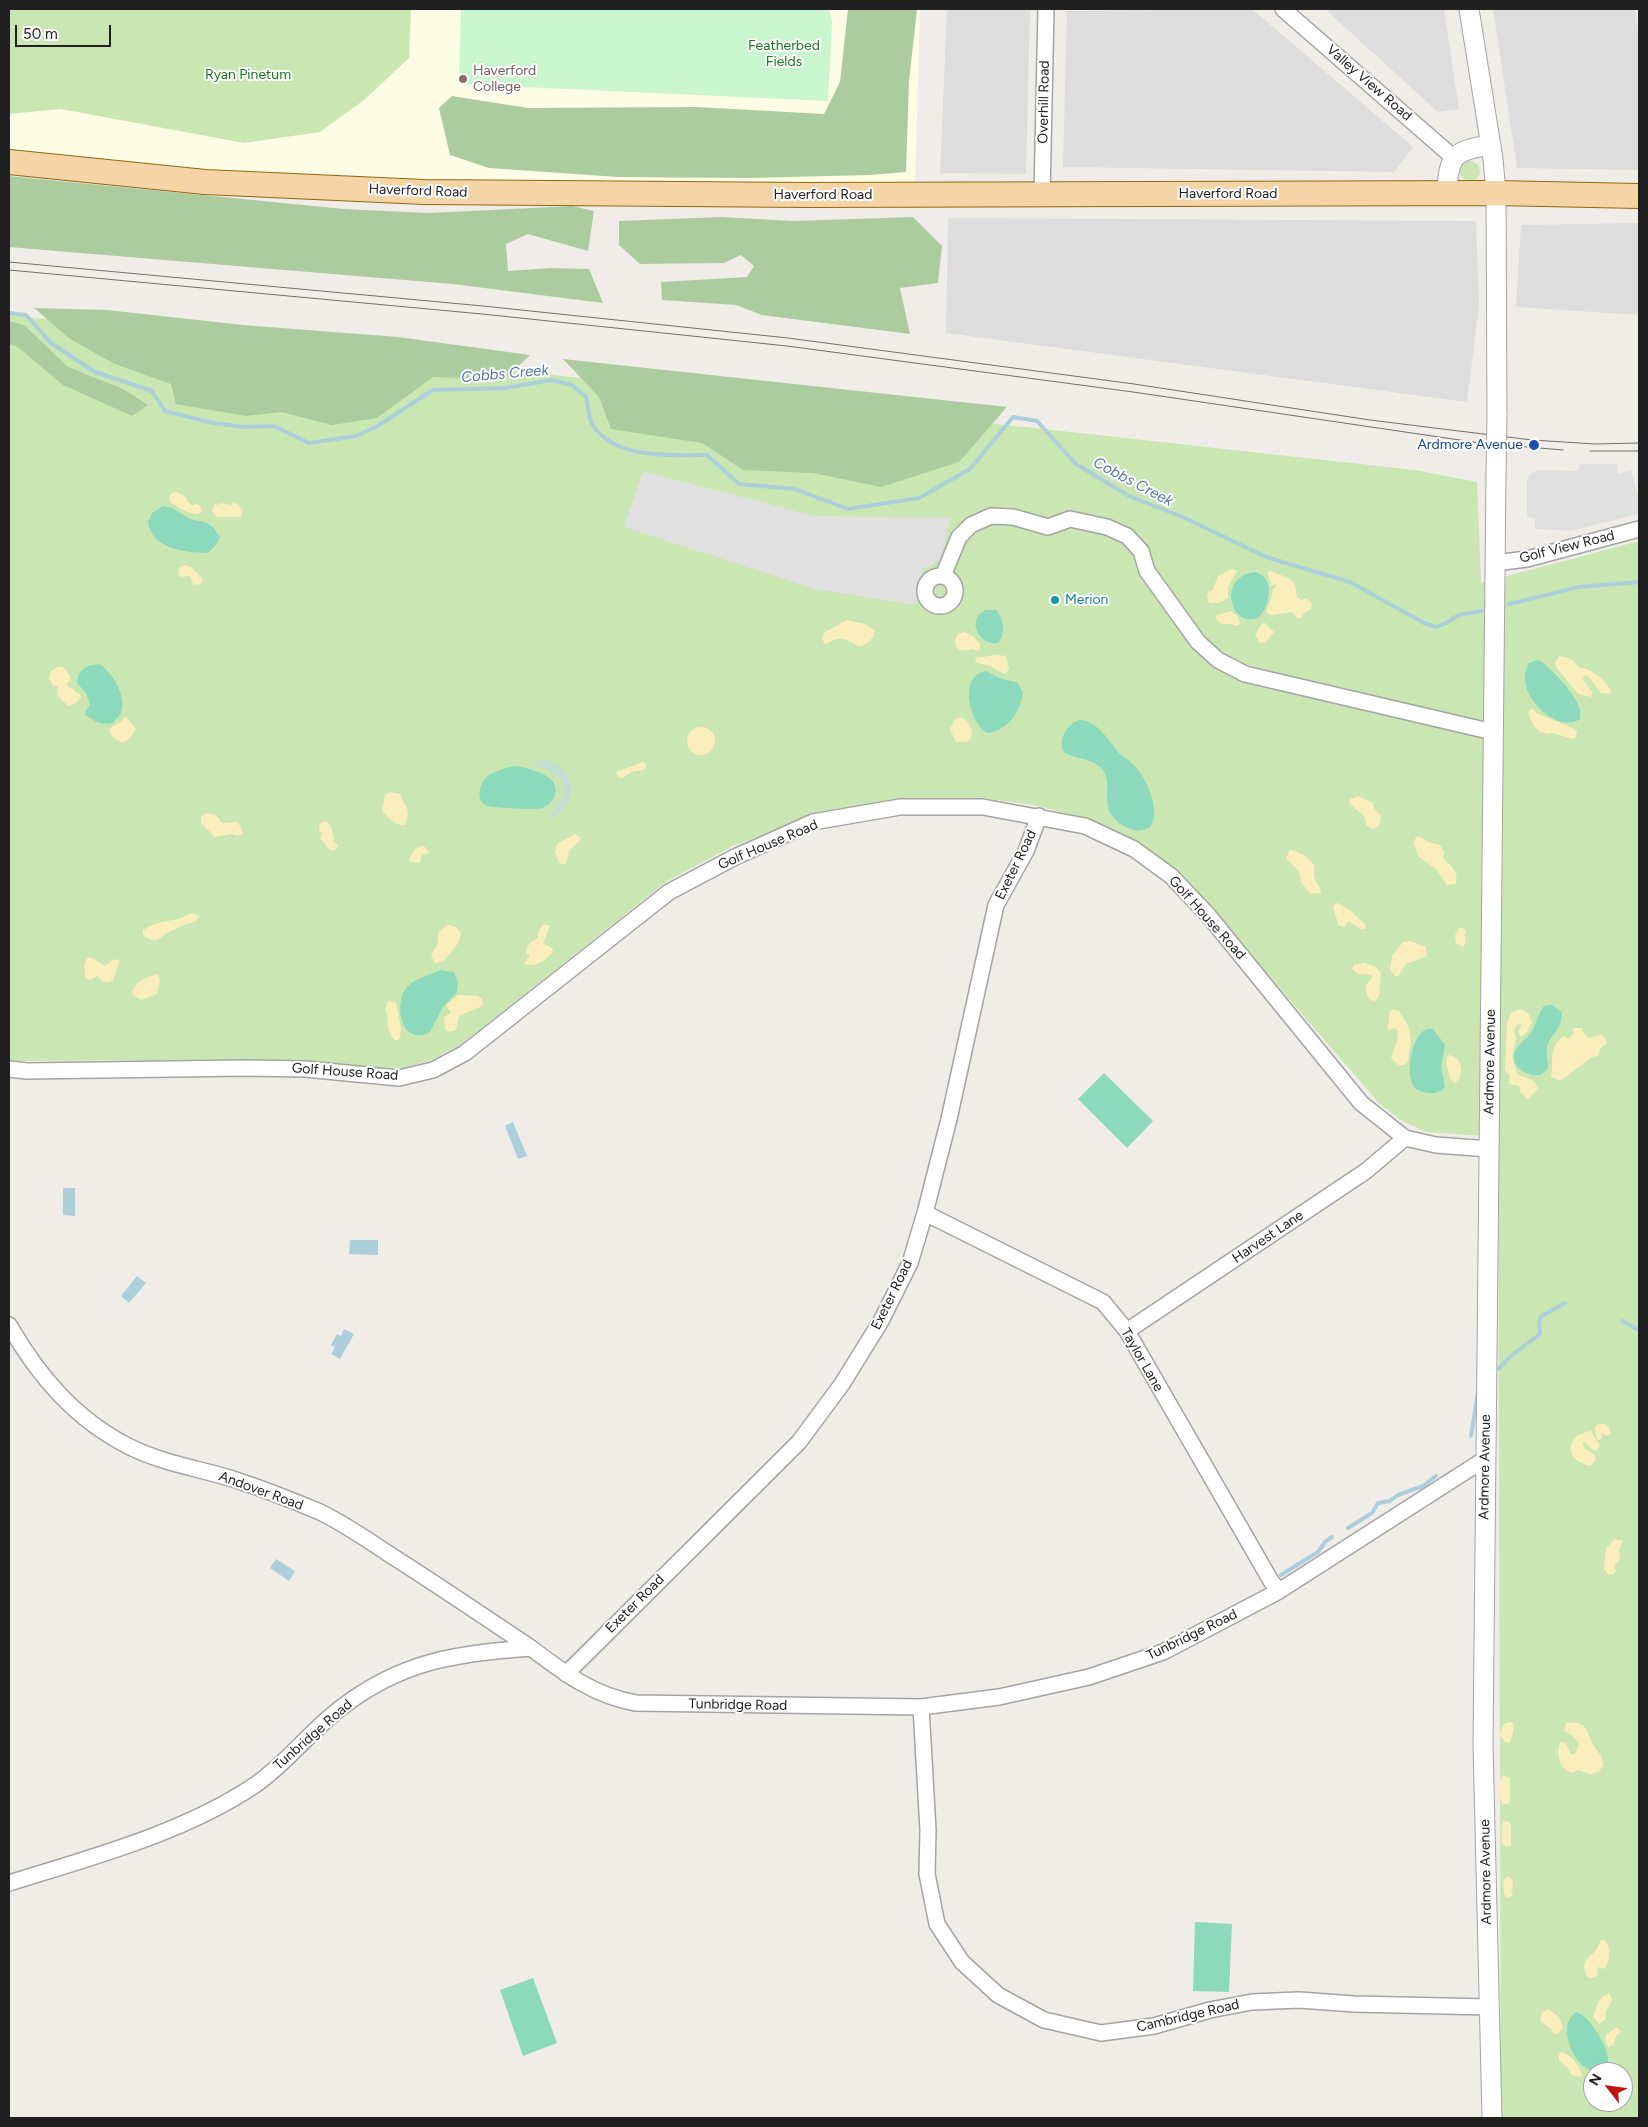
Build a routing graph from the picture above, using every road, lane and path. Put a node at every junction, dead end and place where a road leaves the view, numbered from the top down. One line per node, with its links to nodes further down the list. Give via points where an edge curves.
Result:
1 (1046, 9): 9 (street, Overhill Road)
2 (1283, 9): 5 (street, Valley View Road)
3 (1469, 9): 4 (street, Ardmore Avenue)
4 (1491, 145): 5 (street, via 1470,148); 7 (street, Ardmore Avenue)
5 (1454, 158): 8 (street, via 1448,172)
6 (9, 162): 9 (main road, Haverford Road, via 205,182 424,192)
7 (1496, 193): 8 (main road, Haverford Road); 10 (main road, Haverford Road); 12 (street, Ardmore Avenue, bridge)
8 (1447, 194): 9 (main road, Haverford Road)
9 (1042, 195)
10 (1639, 196)
11 (1639, 529): 12 (street, Golf View Road, via 1527,559)
12 (1494, 563): 14 (street, Ardmore Avenue)
13 (943, 576): 14 (street, via 959,537 971,525 991,516 1013,517 1048,526 1070,519 1108,527 1127,536 1140,551 1147,571 1198,642 1218,660 1245,674)
14 (1493, 732): 18 (street, Ardmore Avenue)
15 (1039, 816): 16 (street, Golf House Road, via 983,807 900,807 813,822 735,857 669,892 466,1053 433,1070 399,1078 305,1069 28,1071); 17 (street, Golf House Road, via 1085,826 1134,849 1171,876 1208,915 1360,1102); 19 (street, Exeter Road, via 1026,851 996,905)
16 (9, 1068)
17 (1404, 1138): 18 (street, Golf House Road, via 1436,1145); 21 (street, Harvest Lane, via 1366,1171)
18 (1489, 1149): 22 (street, Ardmore Avenue)
19 (925, 1214): 21 (street, Taylor Lane, via 1103,1302); 25 (street, Exeter Road, via 910,1263 882,1320 842,1384 799,1442)
20 (9, 1325): 24 (street, Andover Road, via 48,1383 67,1404 98,1428 150,1455 239,1481 322,1513)
21 (1127, 1331): 23 (street, Taylor Lane)
22 (1485, 1459): 23 (street, Tunbridge Road); 28 (street, Ardmore Avenue, via 1483,1744)
23 (1280, 1591): 26 (street, Tunbridge Road, via 1163,1652 1089,1677 999,1698)
24 (531, 1648): 25 (street, Tunbridge Road); 27 (street, Tunbridge Road, via 465,1654 422,1663 397,1673 341,1707 255,1785 200,1816 132,1844)
25 (566, 1674): 26 (street, Tunbridge Road, via 615,1700 636,1703)
26 (921, 1707): 28 (street, Cambridge Road, via 928,1830 927,1874 937,1924 962,1962 998,1995 1044,2020 1101,2033 1154,2026 1252,2002 1298,2000)
27 (9, 1883)
28 (1489, 2007): 29 (street, Ardmore Avenue)
29 (1492, 2118)

